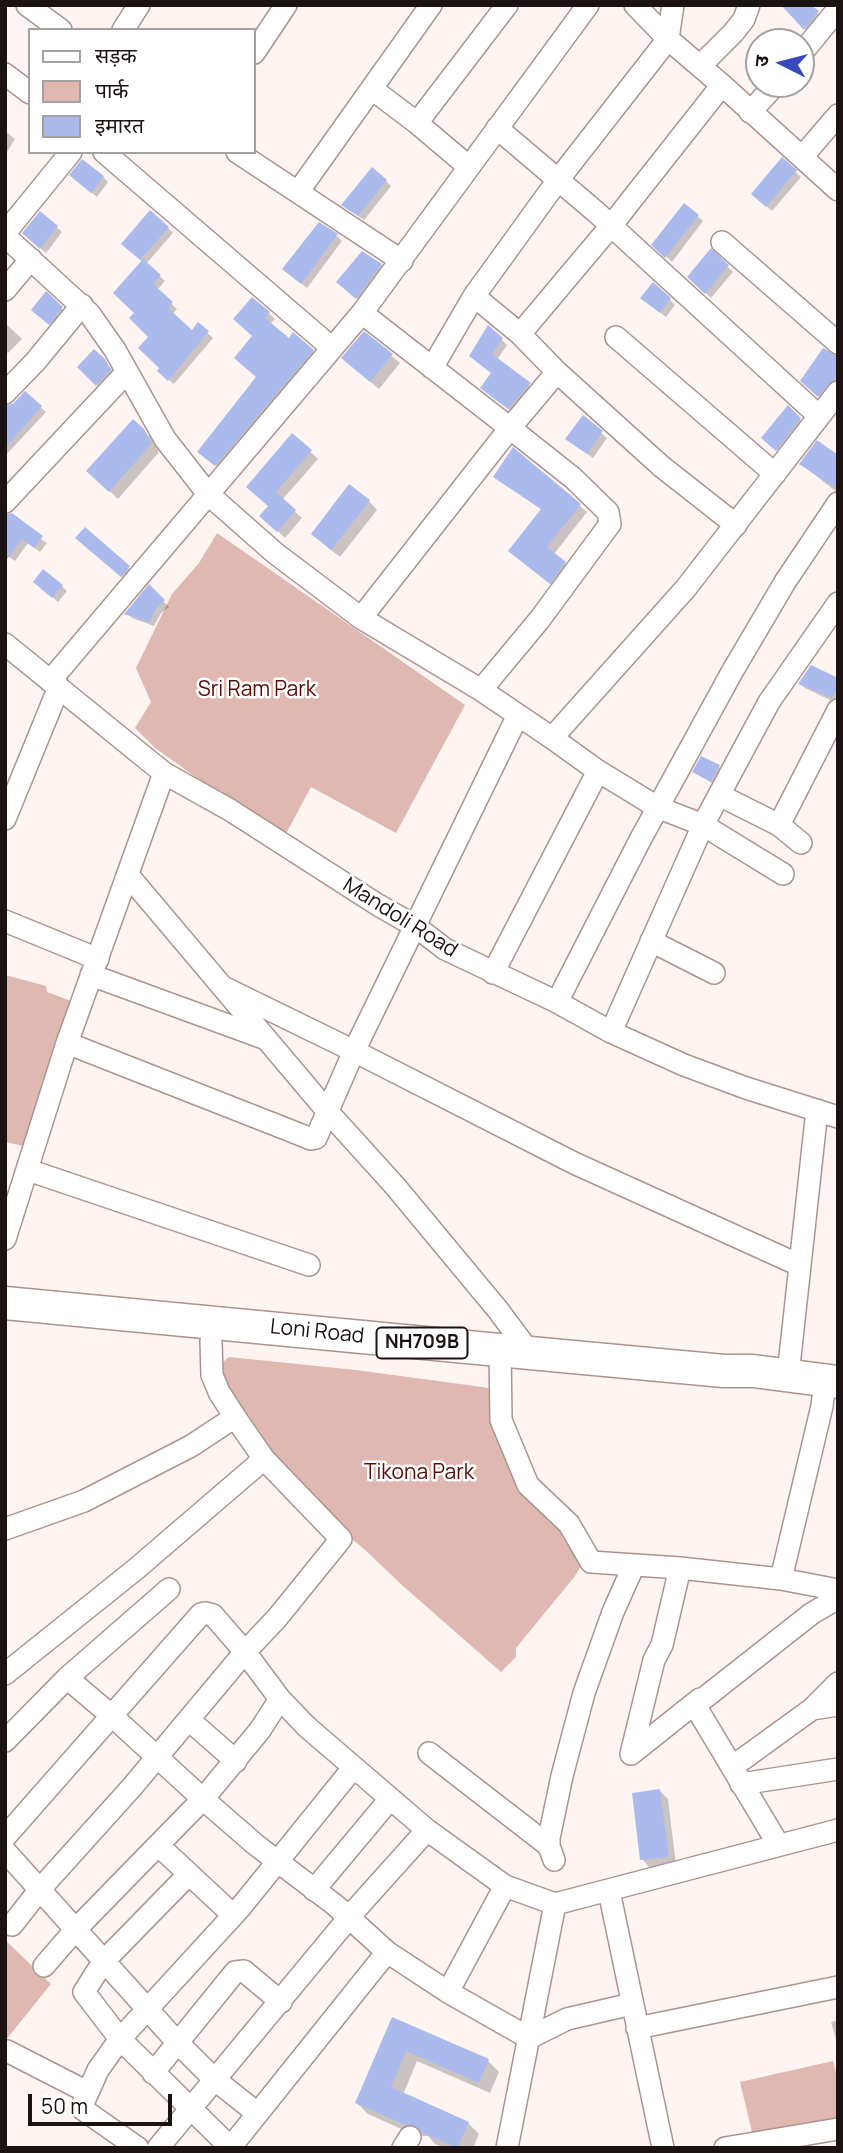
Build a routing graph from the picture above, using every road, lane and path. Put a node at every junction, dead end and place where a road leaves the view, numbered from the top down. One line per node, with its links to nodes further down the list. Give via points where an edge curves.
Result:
1 (27, 5): 11 (street)
2 (139, 5): 12 (street)
3 (286, 5): 15 (street)
4 (431, 5): 19 (street)
5 (507, 5): 24 (street)
6 (587, 5): 25 (street)
7 (635, 5): 14 (street)
8 (673, 5): 14 (street)
9 (749, 5): 16 (street, via 744,19)
10 (838, 9): 13 (street)
11 (58, 28)
12 (124, 28)
13 (815, 37)
14 (668, 39): 16 (street); 31 (street)
15 (256, 50)
16 (700, 66): 18 (street)
17 (5, 74): 20 (street)
18 (723, 85): 22 (street); 34 (street)
19 (372, 89): 24 (street); 33 (street)
20 (28, 91)
21 (763, 98): 22 (street)
22 (750, 112): 29 (street)
23 (838, 115): 29 (street)
24 (417, 123): 30 (street)
25 (498, 128): 30 (street); 31 (street)
26 (69, 154): 35 (street)
27 (106, 154): 46 (street)
28 (240, 154): 33 (street)
29 (802, 158): 32 (street)
30 (470, 167): 38 (street)
31 (558, 180): 34 (street); 40 (street)
32 (838, 190)
33 (298, 192): 38 (street)
34 (610, 227): 43 (street); 51 (street, via 720,324)
35 (5, 234): 37 (street)
36 (722, 242): 45 (street)
37 (31, 259): 39 (street); 41 (street)
38 (402, 261): 42 (street)
39 (5, 290)
40 (474, 296): 43 (street); 47 (street)
41 (82, 305): 48 (street); 50 (street)
42 (362, 313): 46 (street); 47 (street)
43 (520, 334): 49 (street)
44 (616, 337): 53 (street)
45 (838, 343)
46 (332, 348): 54 (street)
47 (432, 368): 52 (street)
48 (127, 372): 54 (street, via 165,439); 55 (street)
49 (557, 372): 52 (street); 57 (street)
50 (5, 393)
51 (831, 406): 53 (street)
52 (510, 428): 59 (street); 62 (street, via 573,478 611,520 555,599)
53 (775, 474): 57 (street)
54 (208, 494): 59 (street, via 275,553); 61 (street)
55 (5, 502)
56 (838, 503): 69 (street, via 785,582)
57 (736, 525): 65 (street)
58 (838, 603): 68 (street, via 769,702)
59 (361, 618): 62 (street)
60 (5, 644): 61 (street, Mandoli Road)
61 (54, 684): 67 (street, Mandoli Road); 70 (street)
62 (481, 690): 64 (street)
63 (838, 710): 72 (street)
64 (518, 715): 65 (street); 77 (street)
65 (552, 738): 66 (street)
66 (597, 771): 69 (street); 80 (street)
67 (164, 773): 75 (street); 77 (street, Mandoli Road)
68 (719, 795): 71 (street); 72 (street)
69 (657, 807): 71 (street); 83 (street)
70 (5, 819)
71 (703, 825): 74 (street); 78 (street)
72 (779, 825): 73 (street)
73 (801, 843)
74 (783, 874)
75 (128, 875): 79 (street); 82 (street)
76 (5, 921): 79 (street)
77 (415, 926): 80 (street, Mandoli Road, via 445,949); 87 (street)
78 (651, 941): 81 (street); 84 (street)
79 (94, 967): 85 (street); 86 (street)
80 (493, 973): 83 (street, Mandoli Road)
81 (714, 973)
82 (225, 988): 85 (street); 87 (street)
83 (557, 1002): 84 (street, Mandoli Road)
84 (611, 1032): 88 (street, Mandoli Road, via 684,1065)
85 (266, 1039): 89 (street)
86 (67, 1043): 89 (street, via 311,1139 318,1136); 91 (street)
87 (354, 1051): 89 (street); 94 (street, via 574,1163)
88 (817, 1110): 90 (street, Mandoli Road); 94 (street)
89 (328, 1112): 98 (street, via 498,1310)
90 (838, 1117)
91 (28, 1170): 92 (street); 93 (street)
92 (7, 1227)
93 (309, 1265)
94 (799, 1265): 99 (street)
95 (5, 1303): 98 (highway, Loni Road / NH709B)
96 (5, 1321): 97 (highway, Loni Road / NH709B)
97 (211, 1342): 98 (highway, Loni Road / NH709B); 101 (street, via 212,1375)
98 (510, 1356): 99 (highway, Loni Road / NH709B); 100 (highway, Loni Road / NH709B); 104 (street, via 501,1420 528,1485 569,1524 591,1562)
99 (788, 1376): 100 (highway, Loni Road / NH709B)
100 (831, 1387): 106 (street, via 822,1406)
101 (234, 1417): 102 (street); 103 (street, via 191,1446 84,1501)
102 (264, 1460): 110 (street, via 341,1539); 111 (street)
103 (5, 1529)
104 (634, 1565): 105 (street); 121 (street, via 584,1693 562,1776 551,1853)
105 (680, 1568): 106 (street); 115 (street, via 631,1754)
106 (781, 1579): 108 (street)
107 (169, 1589): 112 (street)
108 (838, 1590)
109 (838, 1598): 115 (street)
110 (245, 1652): 114 (street); 118 (street, via 213,1615 205,1612); 119 (street)
111 (5, 1674)
112 (66, 1678): 118 (street); 120 (street)
113 (838, 1683): 117 (street)
114 (280, 1699): 123 (street); 124 (street)
115 (700, 1699): 126 (street, via 699,1712)
116 (838, 1705): 117 (street)
117 (812, 1709): 126 (street)
118 (112, 1716): 122 (street); 131 (street)
119 (189, 1720): 122 (street); 123 (street)
120 (5, 1741)
121 (429, 1753)
122 (157, 1758): 127 (street); 138 (street)
123 (236, 1760): 127 (street)
124 (353, 1768): 128 (street); 135 (street)
125 (838, 1769): 126 (street)
126 (737, 1776): 132 (street)
127 (203, 1799): 133 (street); 135 (street)
128 (390, 1799): 129 (street); 139 (street)
129 (427, 1830): 137 (street); 143 (street)
130 (838, 1830): 132 (street)
131 (5, 1837)
132 (778, 1844): 140 (street)
133 (158, 1845): 136 (street); 145 (street)
134 (5, 1851): 138 (street)
135 (278, 1863): 139 (street); 142 (street)
136 (189, 1874): 142 (street); 147 (street)
137 (505, 1886): 141 (street); 150 (street)
138 (41, 1888): 144 (street); 145 (street)
139 (314, 1889): 143 (street)
140 (608, 1891): 141 (street); 152 (street)
141 (555, 1903): 155 (street)
142 (233, 1915): 153 (street)
143 (349, 1918): 146 (street); 151 (street)
144 (12, 1925)
145 (76, 1929): 147 (street); 148 (street)
146 (387, 1952): 150 (street); 163 (street)
147 (103, 1962): 153 (street); 156 (street, via 84,1992)
148 (44, 1966)
149 (838, 1987): 154 (street)
150 (448, 1992): 155 (street)
151 (281, 2002): 157 (street, via 238,1970); 160 (street)
152 (632, 2004): 154 (street); 155 (street, via 567,2019)
153 (147, 2009): 156 (street); 157 (street)
154 (637, 2028): 169 (street)
155 (529, 2038): 168 (street)
156 (120, 2039): 159 (street); 161 (street)
157 (177, 2042): 159 (street); 160 (street)
158 (7, 2051): 161 (street)
159 (153, 2073): 162 (street)
160 (214, 2079): 162 (street); 163 (street)
161 (87, 2092): 165 (street, via 81,2108)
162 (189, 2109): 166 (street); 167 (street)
163 (257, 2113): 167 (street)
164 (838, 2129): 170 (street)
165 (138, 2148)
166 (158, 2148)
167 (230, 2148)
168 (507, 2148)
169 (663, 2148)
170 (725, 2148)

